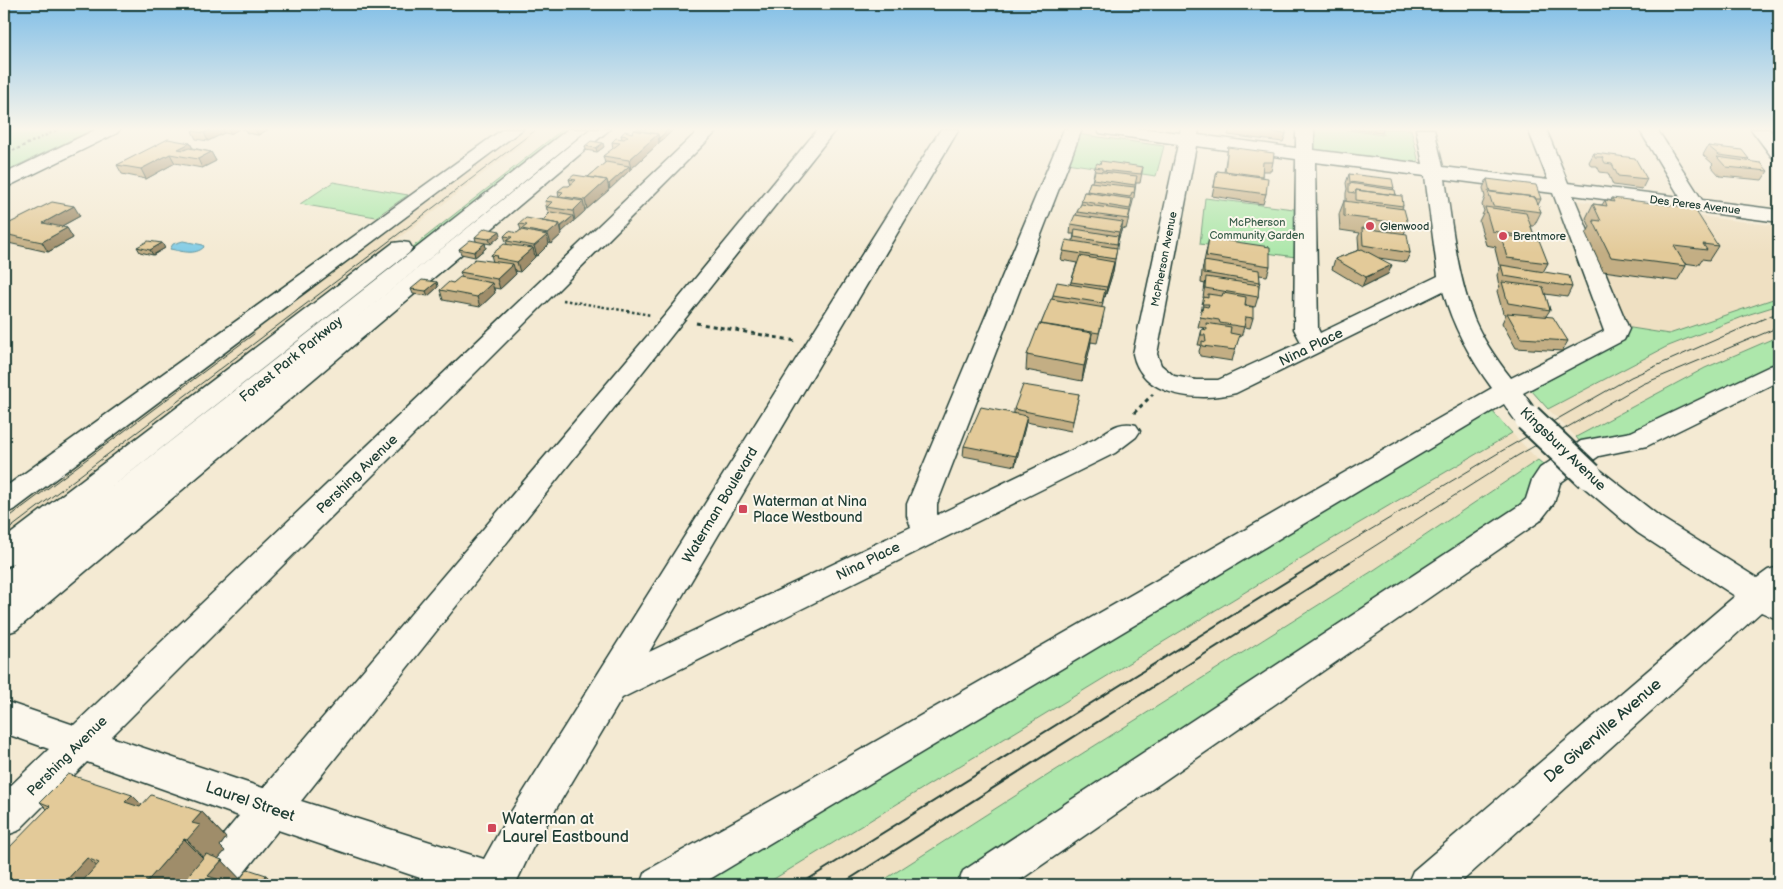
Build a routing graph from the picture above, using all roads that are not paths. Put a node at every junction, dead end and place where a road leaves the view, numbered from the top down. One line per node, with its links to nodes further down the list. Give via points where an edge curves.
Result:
1 (26, 170): 16 (street)
2 (457, 170): 26 (street)
3 (500, 170): 28 (street, Forest Park Parkway)
4 (527, 170): 29 (street, Forest Park Parkway)
5 (551, 170): 31 (street)
6 (668, 170): 34 (street, Pershing Avenue)
7 (794, 170): 35 (street)
8 (925, 170): 32 (street, Waterman Boulevard)
9 (1056, 170): 27 (street, via 922,504 922,516)
10 (1182, 170): 23 (street, McPherson Avenue, via 1145,354 1149,369)
11 (1305, 170): 21 (street, via 1306,329)
12 (1423, 170): 15 (street, Des Peres Avenue)
13 (1553, 170): 17 (street)
14 (1674, 170): 18 (street)
15 (1434, 172): 17 (street, Des Peres Avenue); 20 (street, Kingsbury Avenue)
16 (4, 181)
17 (1560, 188): 18 (street, Des Peres Avenue); 24 (street, via 1617,329 1615,336)
18 (1695, 205): 19 (street, Des Peres Avenue)
19 (1779, 216)
20 (1450, 279): 21 (street, Nina Place); 24 (street, Kingsbury Avenue, via 1462,320 1484,361)
21 (1318, 343): 23 (street, Nina Place, via 1227,387 1204,390)
22 (1779, 370): 40 (street, via 1637,440 1591,448 1550,475 1539,503 1530,513)
23 (1166, 381)
24 (1506, 392): 30 (street, Kingsbury Avenue, bridge, via 1588,476 1650,525 1680,546); 39 (street)
25 (1126, 431): 27 (street, Nina Place, via 1105,446)
26 (4, 503)
27 (928, 532): 32 (street, Nina Place)
28 (4, 555)
29 (4, 589)
30 (1772, 594): 41 (street, De Giverville Avenue)
31 (4, 621)
32 (608, 688): 37 (street, Waterman Boulevard, via 514,844)
33 (4, 718): 34 (street, Laurel Street)
34 (80, 743): 35 (street, Laurel Street); 36 (street, Pershing Avenue)
35 (270, 809): 37 (street, Laurel Street); 38 (street)
36 (4, 818)
37 (495, 884)
38 (208, 885)
39 (661, 885)
40 (978, 885)
41 (1428, 885)

